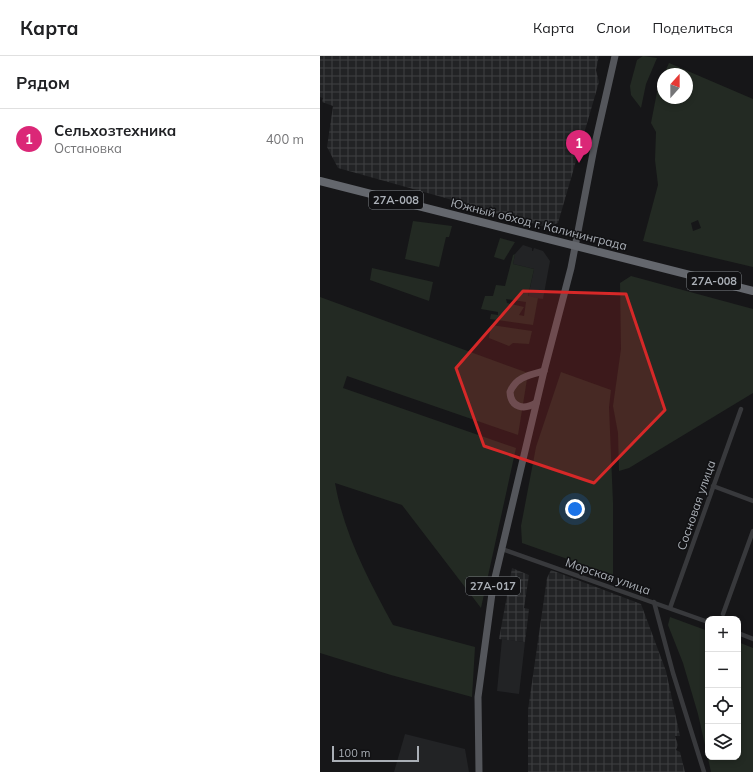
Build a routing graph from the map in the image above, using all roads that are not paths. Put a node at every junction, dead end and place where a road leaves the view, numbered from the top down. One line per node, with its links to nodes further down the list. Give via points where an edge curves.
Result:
1 (615, 56): 3 (main road, 27А-017)
2 (320, 181): 3 (highway, Южный обход г. Калининграда / 27А-008)
3 (575, 246): 4 (highway, Южный обход г. Калининграда / 27А-008); 5 (main road, 27А-017)
4 (753, 291)
5 (544, 371): 6 (main road, 27А-017); 6 (main road, via 518,380 510,392 512,402 518,406 525,408)
6 (536, 404): 11 (main road, 27А-017)
7 (740, 409): 8 (street, Сосновая улица)
8 (713, 486): 9 (street); 13 (street, Сосновая улица)
9 (753, 502)
10 (753, 530): 14 (street)
11 (502, 549): 12 (street, Морская улица); 18 (main road, 27А-017, via 493,586 478,697)
12 (654, 602): 13 (street, Морская улица); 19 (street)
13 (670, 608): 15 (street, Морская улица)
14 (723, 614)
15 (705, 621)
16 (741, 634): 17 (street)
17 (753, 639)
18 (479, 772)
19 (704, 772)

